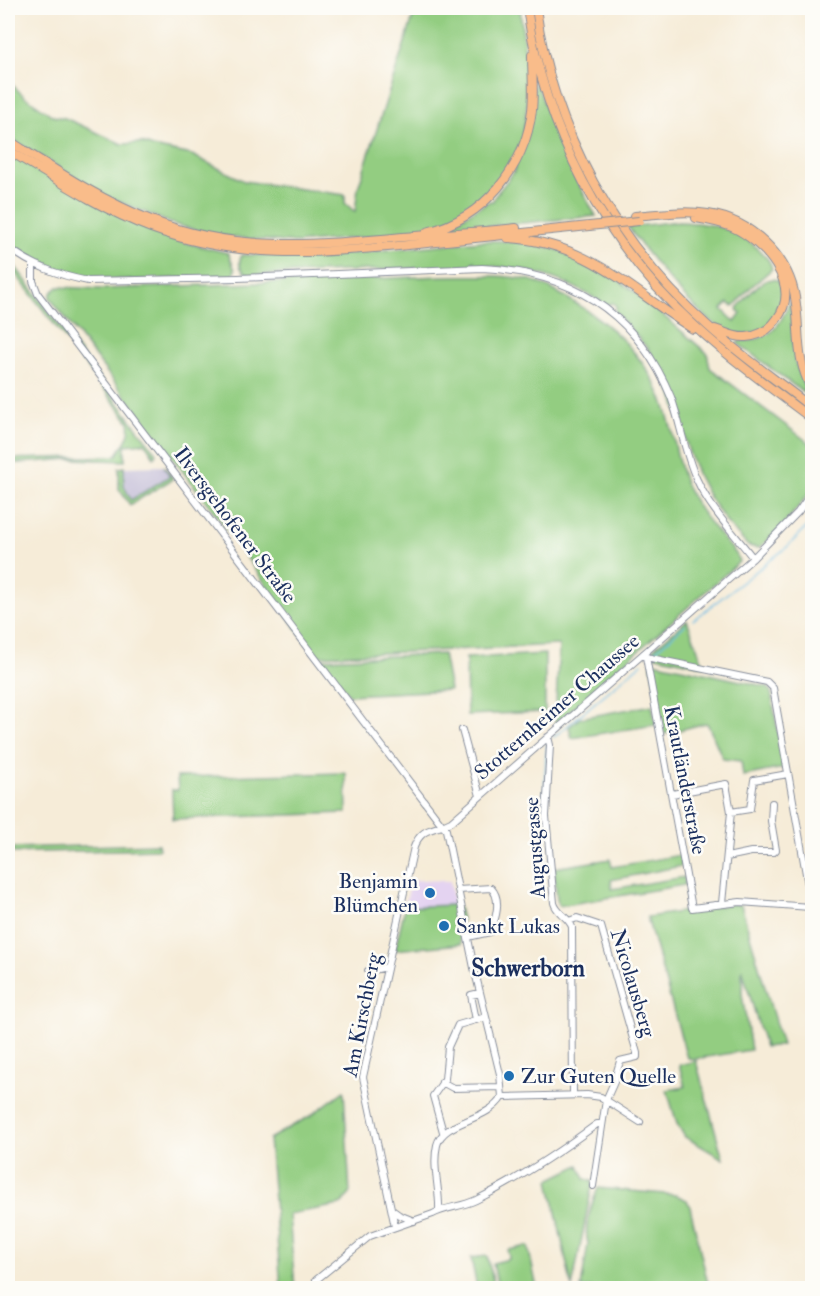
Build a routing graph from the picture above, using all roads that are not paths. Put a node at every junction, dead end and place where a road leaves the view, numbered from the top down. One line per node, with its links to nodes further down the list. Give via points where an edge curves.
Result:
1 (527, 8): 3 (highway)
2 (536, 8): 12 (highway, via 558,102 589,174 630,241)
3 (532, 36): 8 (highway, via 531,119 524,146 507,177 486,201 463,218); 13 (highway, via 550,106 591,197 622,247 650,281)
4 (8, 140): 8 (highway, via 112,202 196,234 291,246)
5 (8, 150): 9 (highway, via 108,209 150,228 215,246 310,253)
6 (637, 219): 7 (highway, bridge); 12 (highway, via 720,222 756,242 774,261 786,292 782,310 772,326 747,337); 14 (highway, via 692,212 722,217 749,230 770,248 792,286 800,357)
7 (588, 223): 8 (highway); 9 (highway)
8 (406, 237)
9 (484, 237): 13 (highway, via 524,240 571,251 614,274)
10 (8, 247): 11 (street)
11 (33, 264): 18 (street, via 88,281 482,268 520,271 562,284 602,305 642,345 671,397 697,480 712,508); 27 (street, Ilversgehofener Straße, via 38,294)
12 (707, 326): 15 (highway)
13 (710, 340): 16 (highway)
14 (813, 390)
15 (813, 408)
16 (813, 419)
17 (813, 492): 18 (street, Stotternheimer Chaussee)
18 (753, 558): 19 (street, Stotternheimer Chaussee)
19 (644, 656): 21 (street, Stotternheimer Chaussee); 22 (street, via 770,684); 23 (street, Krautländerstraße)
20 (462, 730): 24 (street, Stotternheimer Chaussee)
21 (548, 737): 24 (street, Stotternheimer Chaussee); 31 (street, Augustgasse, via 546,816 554,903)
22 (788, 774): 26 (street, via 754,780 750,809); 30 (street, via 810,907)
23 (672, 794): 26 (street, via 726,784); 30 (street, Krautländerstraße, via 692,908)
24 (480, 796): 27 (street, Stotternheimer Chaussee)
25 (772, 803): 28 (street, via 776,850)
26 (731, 812): 28 (street)
27 (443, 825): 29 (street); 33 (street, Am Kirschberg, via 418,836)
28 (727, 857): 30 (street)
29 (458, 890): 32 (street); 32 (street, via 491,888 497,896 490,932)
30 (722, 903)
31 (569, 921): 40 (street, Augustgasse); 42 (street, Nicolausberg, via 578,918 601,926 637,1053 637,1057 620,1061)
32 (468, 938): 35 (street)
33 (387, 967): 34 (street); 47 (street, Am Kirschberg, via 363,1077)
34 (368, 971)
35 (480, 993): 36 (street); 37 (street, via 471,995)
36 (486, 1017): 37 (street); 39 (street)
37 (476, 1020): 38 (street, via 461,1023 455,1029)
38 (442, 1082): 39 (street, via 453,1088); 45 (street, via 433,1096)
39 (501, 1087): 41 (street)
40 (573, 1095): 41 (street); 42 (street)
41 (502, 1098): 45 (street, via 493,1109)
42 (606, 1100): 43 (street); 44 (street)
43 (640, 1122)
44 (602, 1124): 46 (street); 48 (street, via 512,1182 462,1207)
45 (443, 1132): 48 (street, via 436,1152)
46 (593, 1186)
47 (392, 1210): 49 (street); 50 (street, Am Kirschberg)
48 (439, 1210): 49 (street)
49 (414, 1221): 50 (street)
50 (395, 1227): 51 (street, via 370,1236)
51 (316, 1280)

